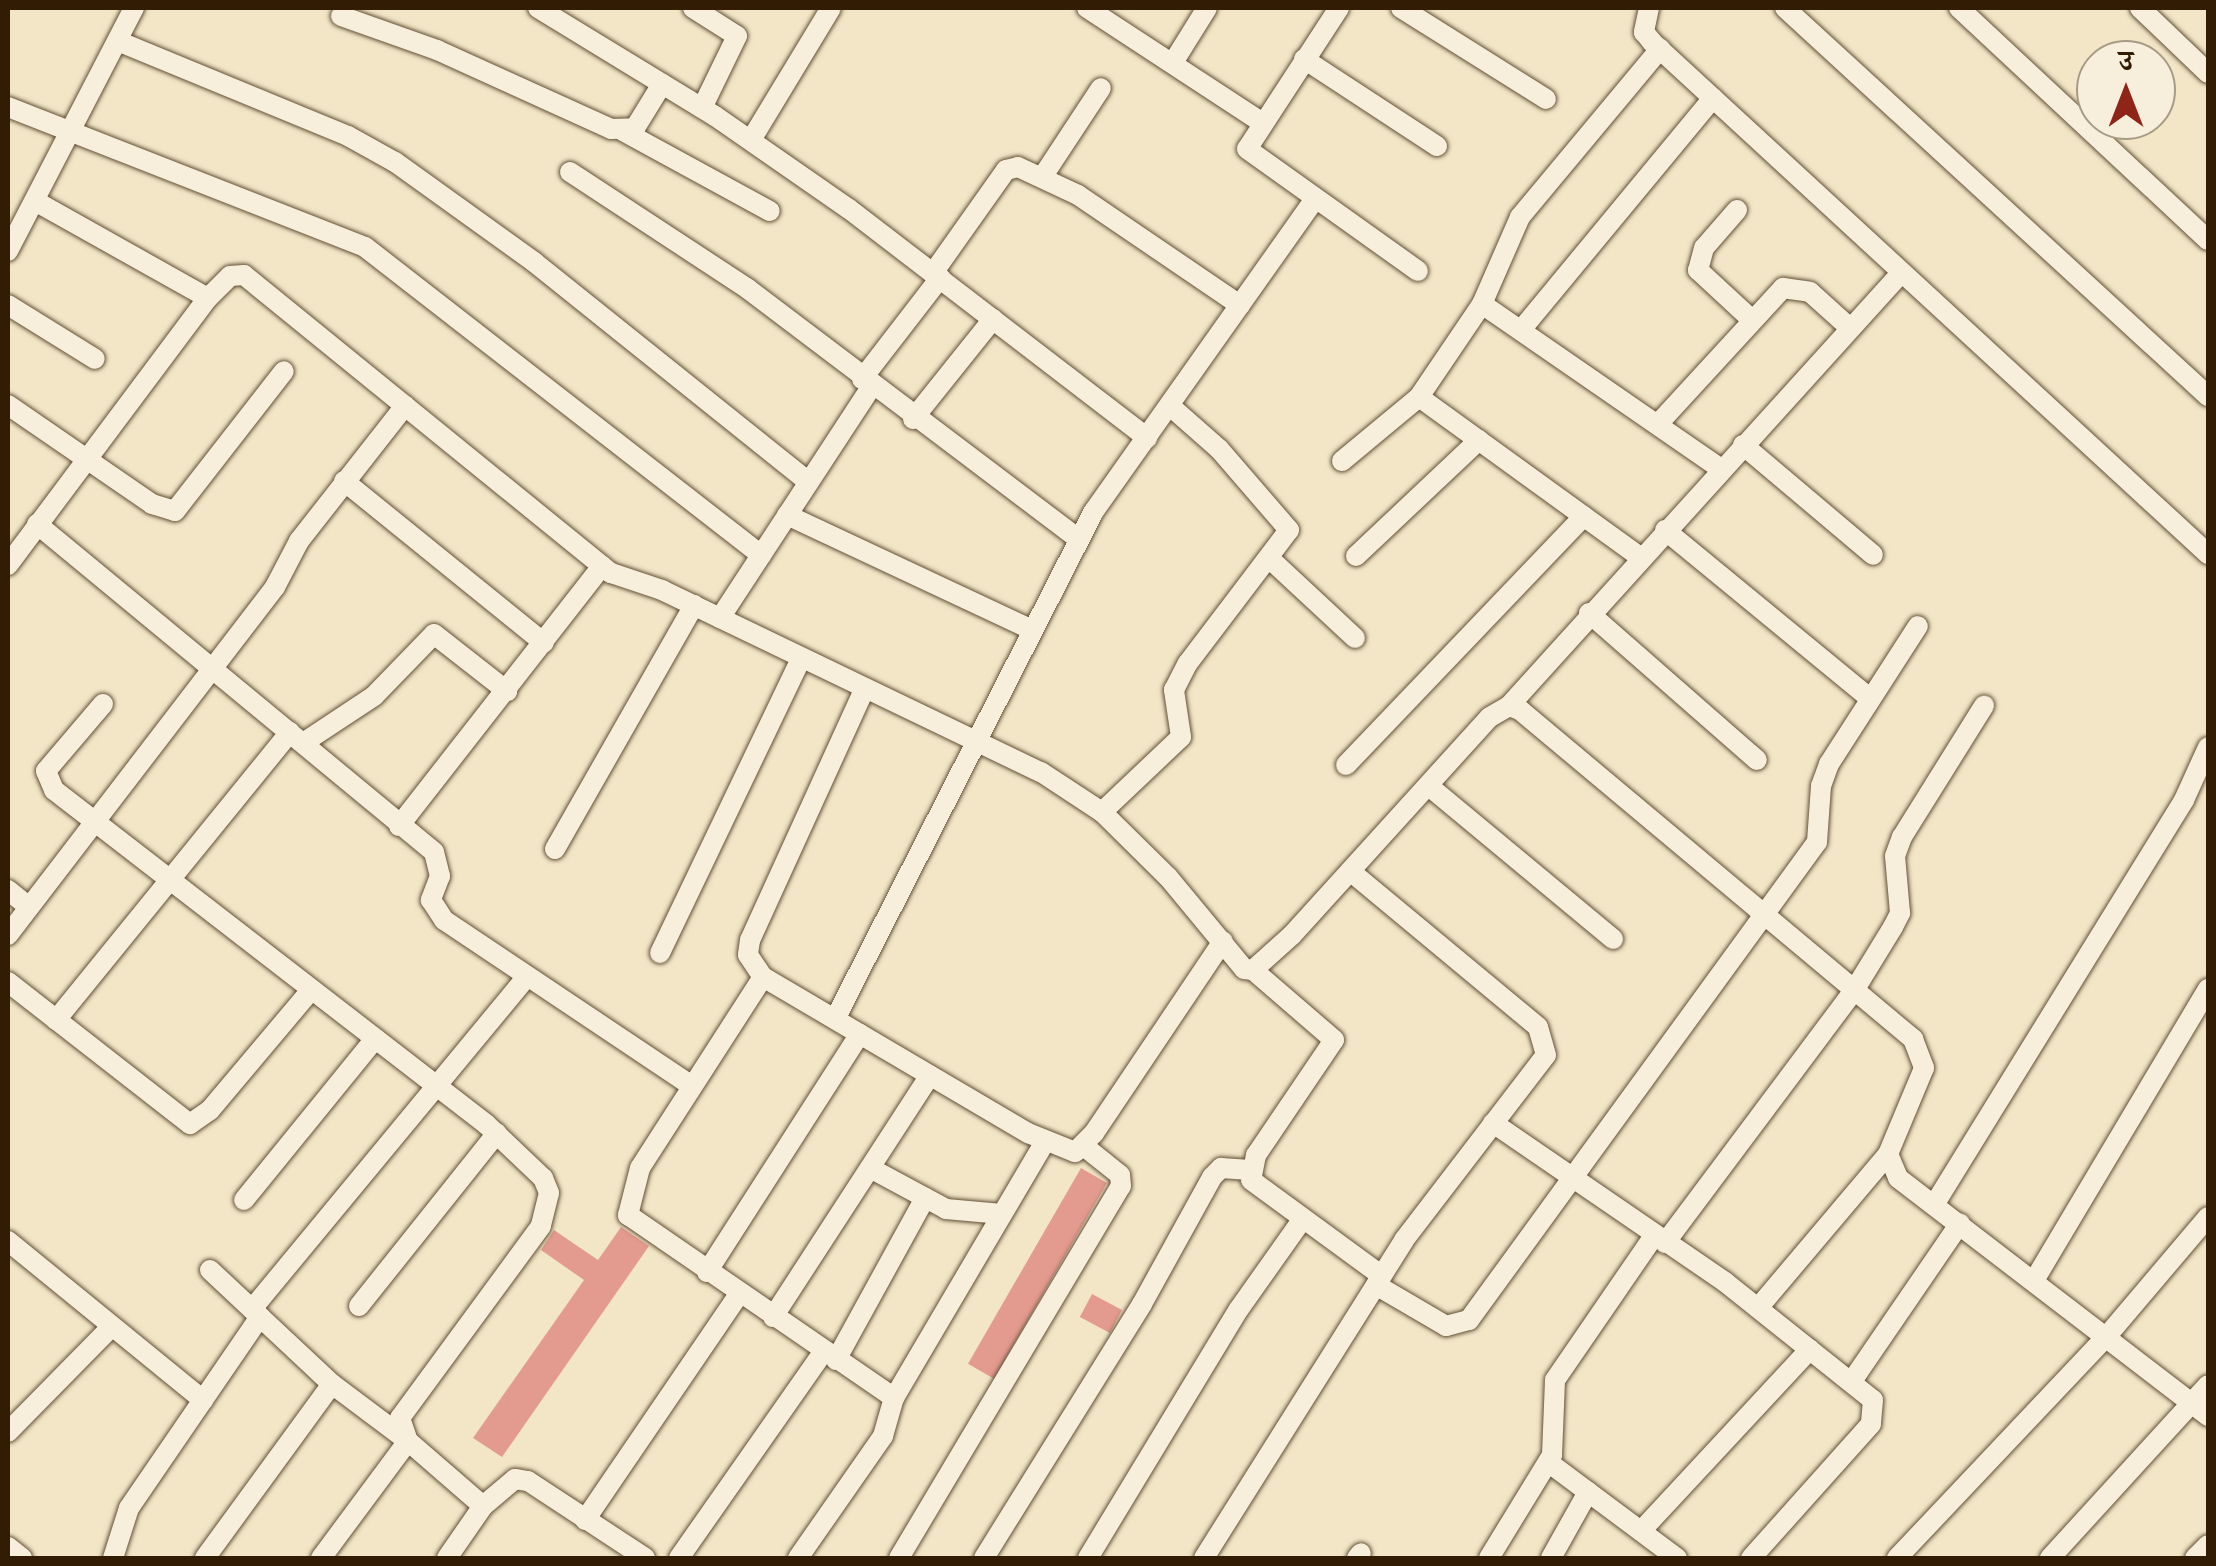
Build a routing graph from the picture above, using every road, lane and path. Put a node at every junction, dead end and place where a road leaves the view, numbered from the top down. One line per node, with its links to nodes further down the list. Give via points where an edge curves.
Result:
1 (134, 8): 14 (street)
2 (538, 8): 19 (street)
3 (693, 8): 24 (street, via 730,29 738,42)
4 (830, 8): 28 (street)
5 (1207, 8): 17 (street)
6 (1339, 8): 16 (street)
7 (1402, 8): 22 (street)
8 (1650, 8): 15 (street, via 1644,32)
9 (1784, 8): 52 (street)
10 (1959, 8): 37 (street)
11 (2142, 8): 18 (street)
12 (1099, 11): 17 (street)
13 (341, 16): 26 (street, via 437,50 579,119)
14 (120, 42): 27 (street); 66 (street, via 348,136 395,162 534,262)
15 (1660, 49): 21 (street); 42 (street, via 1520,218)
16 (1304, 59): 25 (street); 29 (street)
17 (1174, 61): 25 (street)
18 (2208, 73)
19 (662, 84): 24 (street); 26 (street, via 636,128)
20 (1101, 88): 31 (street)
21 (1713, 98): 39 (street); 48 (street)
22 (1546, 99)
23 (8, 107): 27 (street)
24 (702, 108): 28 (street)
25 (1260, 122): 32 (street, via 1247,149)
26 (623, 131): 35 (street)
27 (68, 132): 33 (street); 74 (street, via 365,247)
28 (751, 140): 40 (street)
29 (1437, 146)
30 (570, 172): 51 (street, via 748,289)
31 (1043, 176): 40 (street, via 1006,170); 44 (street)
32 (1314, 200): 38 (street); 44 (street)
33 (36, 201): 36 (street); 41 (street)
34 (1737, 210): 46 (street, via 1704,248 1698,270)
35 (770, 212)
36 (11, 238)
37 (2208, 240)
38 (1418, 271)
39 (1902, 272): 47 (street); 72 (street)
40 (937, 276): 45 (street); 51 (street)
41 (208, 298): 55 (street, via 230,276 244,274); 62 (street)
42 (1482, 304): 48 (street); 53 (street)
43 (8, 305): 49 (street)
44 (1240, 305): 56 (street)
45 (994, 319): 57 (street); 59 (street)
46 (1751, 319): 47 (street, via 1770,296 1798,286); 58 (street)
47 (1850, 328): 61 (street)
48 (1521, 330): 58 (street)
49 (96, 359)
50 (284, 370): 62 (street, via 175,511 164,512)
51 (866, 383): 57 (street); 66 (street)
52 (2208, 396)
53 (1419, 397): 60 (street); 63 (street)
54 (8, 405): 62 (street)
55 (405, 406): 65 (street); 79 (street)
56 (1170, 406): 59 (street); 77 (street, via 1286,521 1286,540)
57 (913, 419): 71 (street)
58 (1658, 424): 64 (street)
59 (1147, 438): 71 (street)
60 (1479, 440): 68 (street); 75 (street)
61 (1743, 445): 64 (street); 73 (street)
62 (85, 457): 69 (street)
63 (1342, 462)
64 (1721, 468): 70 (street)
65 (344, 481): 86 (street); 88 (street, via 299,541 276,587)
66 (809, 482): 67 (street)
67 (787, 515): 74 (street); 84 (street)
68 (1584, 516): 76 (street); 99 (street)
69 (37, 524): 78 (street); 88 (street)
70 (1665, 530): 76 (street); 91 (street)
71 (1078, 539): 84 (street)
72 (2208, 554)
73 (1873, 555)
74 (761, 556): 82 (street)
75 (1356, 556)
76 (1640, 557): 81 (street)
77 (1270, 560): 85 (street); 101 (street, via 1188,662 1174,690 1181,737)
78 (8, 565)
79 (602, 566): 80 (street); 86 (street)
80 (694, 606): 82 (street); 104 (street)
81 (1589, 613): 93 (street); 98 (street)
82 (720, 618): 87 (street)
83 (1918, 626): 91 (street)
84 (1030, 629): 96 (street)
85 (1355, 638)
86 (544, 643): 90 (street)
87 (800, 661): 89 (street); 113 (street)
88 (211, 667): 95 (street); 102 (street)
89 (864, 690): 96 (street); 115 (street, via 750,940 748,955)
90 (507, 691): 95 (street, via 434,634 374,696); 103 (street)
91 (1868, 697): 109 (street, via 1821,786 1818,842)
92 (102, 704): 102 (street, via 46,771 54,790)
93 (1509, 706): 100 (street, via 1490,717); 109 (street)
94 (1984, 706): 118 (street, via 1902,837 1894,869 1900,912)
95 (296, 738): 103 (street); 106 (street)
96 (978, 742): 101 (street); 121 (street)
97 (2208, 747): 138 (street, via 2184,800)
98 (1757, 760)
99 (1346, 765)
100 (1430, 787): 105 (street); 111 (street)
101 (1102, 812): 112 (street)
102 (95, 819): 106 (street); 108 (street)
103 (399, 826): 116 (street, via 440,863 433,910)
104 (555, 850)
105 (1350, 871): 114 (street); 128 (street, via 1522,1012 1547,1041 1536,1072)
106 (172, 881): 120 (street); 122 (street)
107 (8, 890): 108 (street)
108 (28, 906): 110 (street)
109 (1765, 916): 118 (street); 135 (street)
110 (8, 934)
111 (1613, 940)
112 (1223, 941): 114 (street); 131 (street)
113 (660, 953)
114 (1252, 970): 134 (street, via 1334,1040)
115 (763, 977): 121 (street); 126 (street)
116 (526, 978): 126 (street); 127 (street)
117 (8, 982): 122 (street)
118 (1855, 989): 132 (street, via 1924,1054 1915,1097); 143 (street)
119 (2208, 989): 147 (street)
120 (311, 990): 122 (street, via 210,1110 190,1124); 124 (street)
121 (835, 1019): 123 (street)
122 (56, 1020)
123 (860, 1034): 125 (street); 146 (street)
124 (375, 1040): 127 (street); 137 (street)
125 (930, 1075): 130 (street); 133 (street)
126 (692, 1086): 146 (street, via 626,1200 628,1215 640,1226)
127 (439, 1088): 129 (street); 152 (street)
128 (1492, 1123): 135 (street); 148 (street)
129 (498, 1134): 150 (street); 166 (street, via 542,1178 548,1210 406,1402 400,1418)
130 (1045, 1142): 131 (street, via 1075,1152); 139 (street)
131 (1085, 1147): 183 (street, via 1120,1175 1121,1186)
132 (1888, 1154): 138 (street, via 1898,1178); 151 (street)
133 (870, 1168): 136 (street); 153 (street)
134 (1250, 1170): 141 (street, via 1260,1190); 174 (street, via 1221,1168 1212,1177)
135 (1573, 1182): 143 (street); 148 (street, via 1458,1327 1428,1318)
136 (926, 1198): 139 (street, via 966,1214); 157 (street)
137 (244, 1200)
138 (1934, 1205): 142 (street)
139 (1002, 1214): 161 (street)
140 (2208, 1217): 155 (street)
141 (1302, 1220): 148 (street); 184 (street, via 1239,1309)
142 (1960, 1223): 147 (street); 158 (street)
143 (1659, 1240): 151 (street); 167 (street, via 1555,1380)
144 (8, 1241): 154 (street)
145 (210, 1270): 152 (street)
146 (707, 1272): 149 (street)
147 (2035, 1279): 155 (street)
148 (1379, 1280): 185 (street)
149 (738, 1294): 153 (street); 170 (street)
150 (359, 1306)
151 (1758, 1308): 156 (street)
152 (256, 1313): 159 (street); 162 (street)
153 (773, 1317): 157 (street)
154 (112, 1326): 162 (street); 165 (street)
155 (2107, 1336): 163 (street); 190 (street)
156 (1810, 1349): 158 (street); 171 (street)
157 (830, 1356): 161 (street); 181 (street)
158 (1852, 1381): 189 (street, via 1873,1400 1871,1424)
159 (332, 1384): 166 (street); 177 (street)
160 (2208, 1385): 163 (street)
161 (894, 1398): 182 (street, via 884,1436)
162 (203, 1400): 176 (street, via 130,1508)
163 (2191, 1402): 164 (street); 191 (street)
164 (2208, 1416)
165 (8, 1432)
166 (408, 1441): 169 (street); 178 (street)
167 (1548, 1462): 168 (street); 186 (street)
168 (1588, 1492): 171 (street); 187 (street)
169 (483, 1506): 170 (street, via 502,1486 528,1481); 179 (street)
170 (584, 1520): 180 (street)
171 (1641, 1532): 188 (street)
172 (2208, 1545): 192 (street)
173 (8, 1547): 175 (street)
174 (990, 1556)
175 (22, 1558)
176 (113, 1558)
177 (205, 1558)
178 (321, 1558)
179 (447, 1558)
180 (645, 1558)
181 (679, 1558)
182 (798, 1558)
183 (900, 1558)
184 (1088, 1558)
185 (1204, 1558)
186 (1489, 1558)
187 (1551, 1558)
188 (1677, 1558)
189 (1751, 1558)
190 (1897, 1558)
191 (2050, 1558)
192 (2195, 1558)

